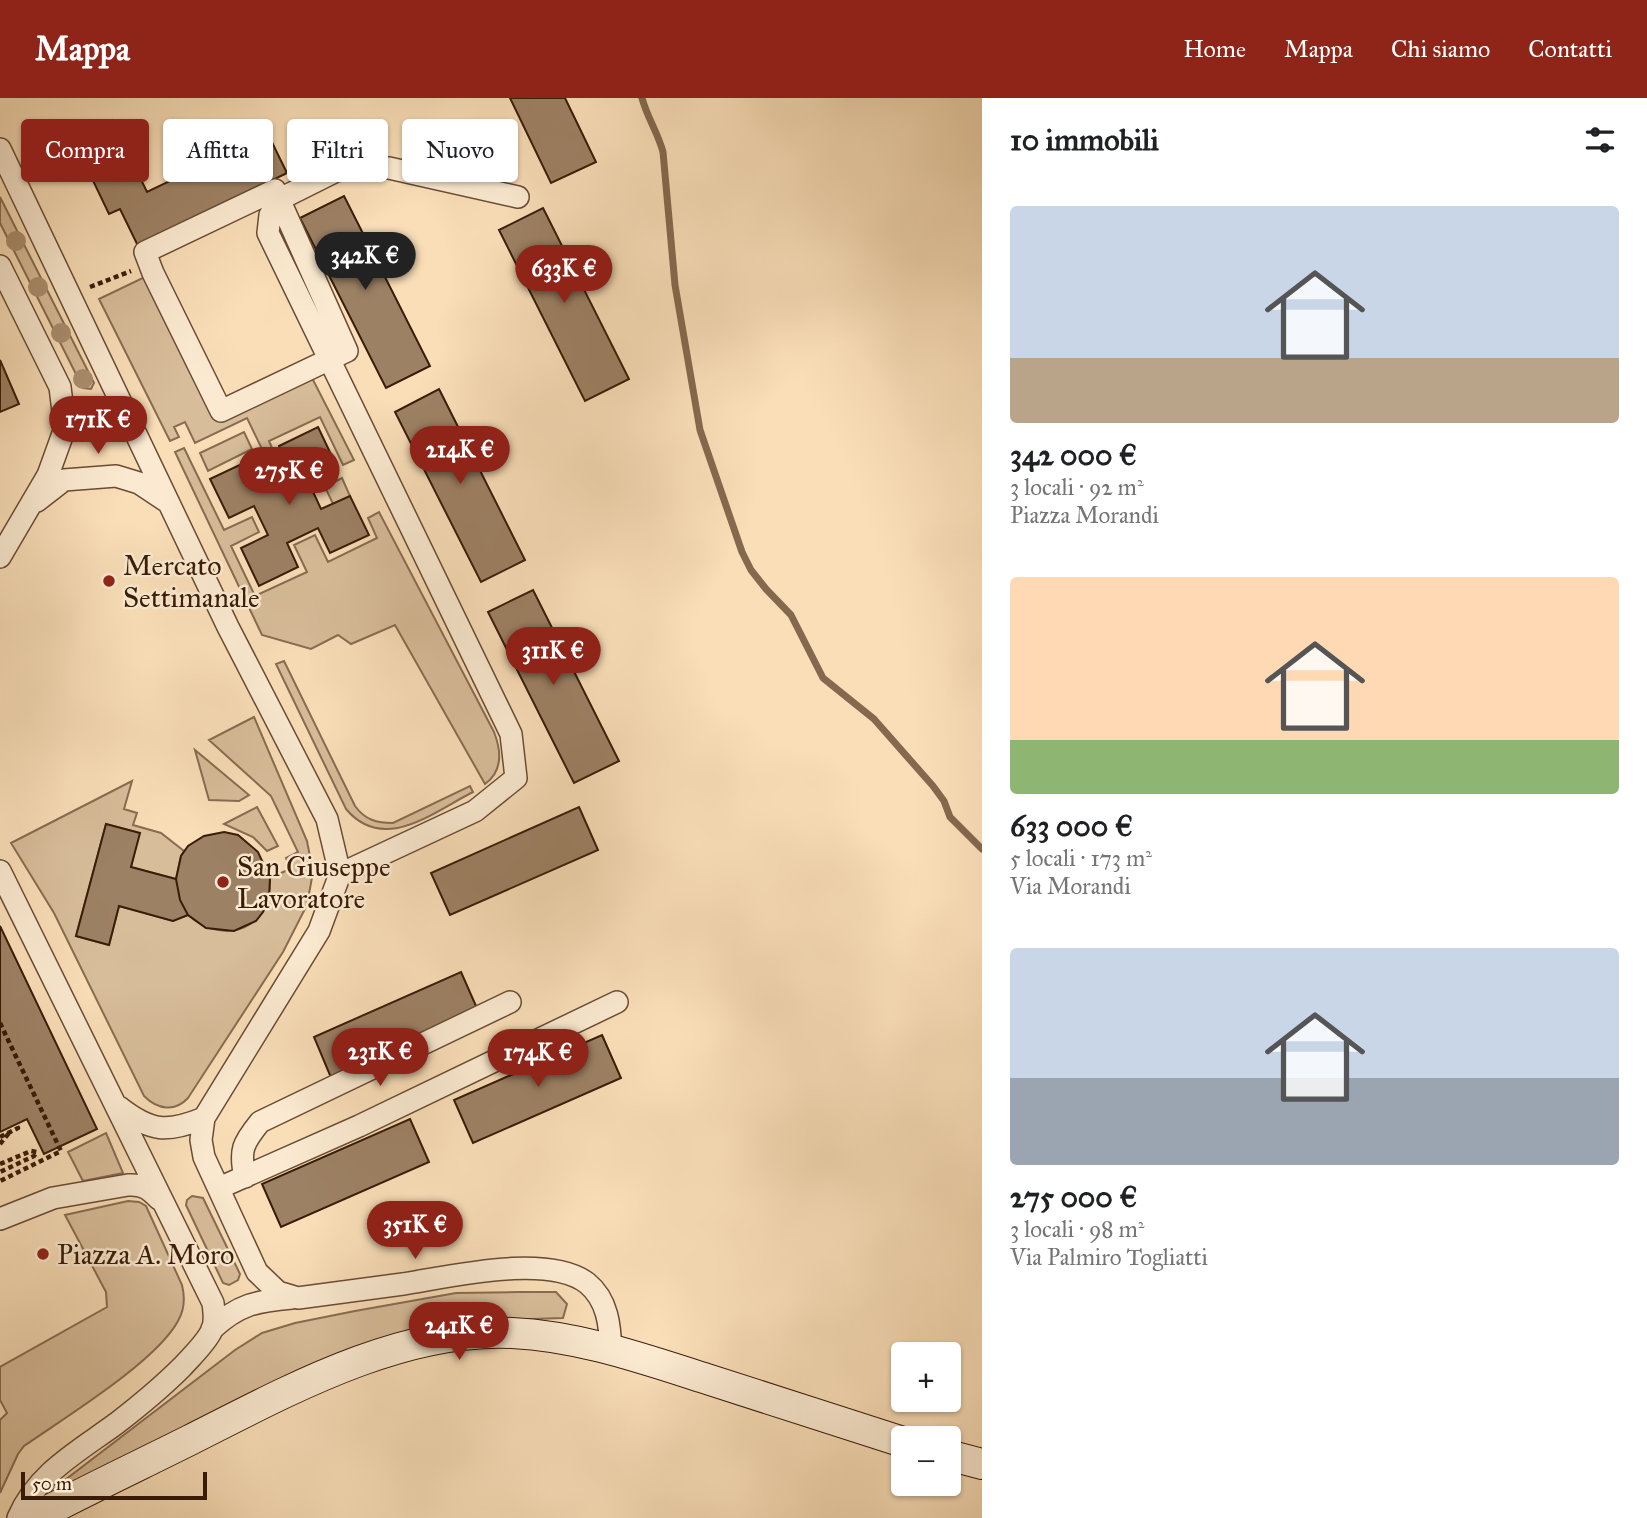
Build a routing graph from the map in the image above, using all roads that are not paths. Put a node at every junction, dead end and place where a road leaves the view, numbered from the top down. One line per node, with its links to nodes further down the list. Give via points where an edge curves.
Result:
1 (0, 149): 6 (street)
2 (518, 197): 3 (street, via 362,166 335,170)
3 (280, 199): 5 (street, via 347,351); 5 (street, via 275,190 145,252 220,411)
4 (0, 266): 7 (street, via 60,387 65,428 48,475)
5 (328, 360): 10 (street, via 511,734 516,778 475,811)
6 (171, 504): 7 (street, via 139,483 116,476 64,480); 10 (street, via 228,627 327,819)
7 (28, 508): 8 (street)
8 (0, 557)
9 (0, 871): 13 (street)
10 (340, 873): 14 (street, via 319,931)
11 (510, 1002): 15 (street, via 260,1122 240,1156)
12 (617, 1002): 15 (street)
13 (115, 1104): 14 (street, via 140,1123 167,1129); 17 (street)
14 (204, 1118): 16 (street, via 204,1157)
15 (245, 1177): 16 (street)
16 (219, 1188): 19 (street, via 257,1272 278,1292)
17 (162, 1202): 18 (street, via 150,1189 128,1185 53,1198); 20 (street, via 213,1303)
18 (0, 1219)
19 (298, 1298): 20 (street, via 243,1306); 21 (street, via 504,1269 561,1273 583,1281 597,1294 608,1319)
20 (212, 1329): 25 (street, via 170,1380 55,1468 24,1503)
21 (611, 1351): 22 (street); 26 (street, via 556,1338 489,1333 389,1351 263,1403)
22 (891, 1438)
23 (961, 1458): 24 (street)
24 (982, 1464)
25 (18, 1518)
26 (34, 1518)

